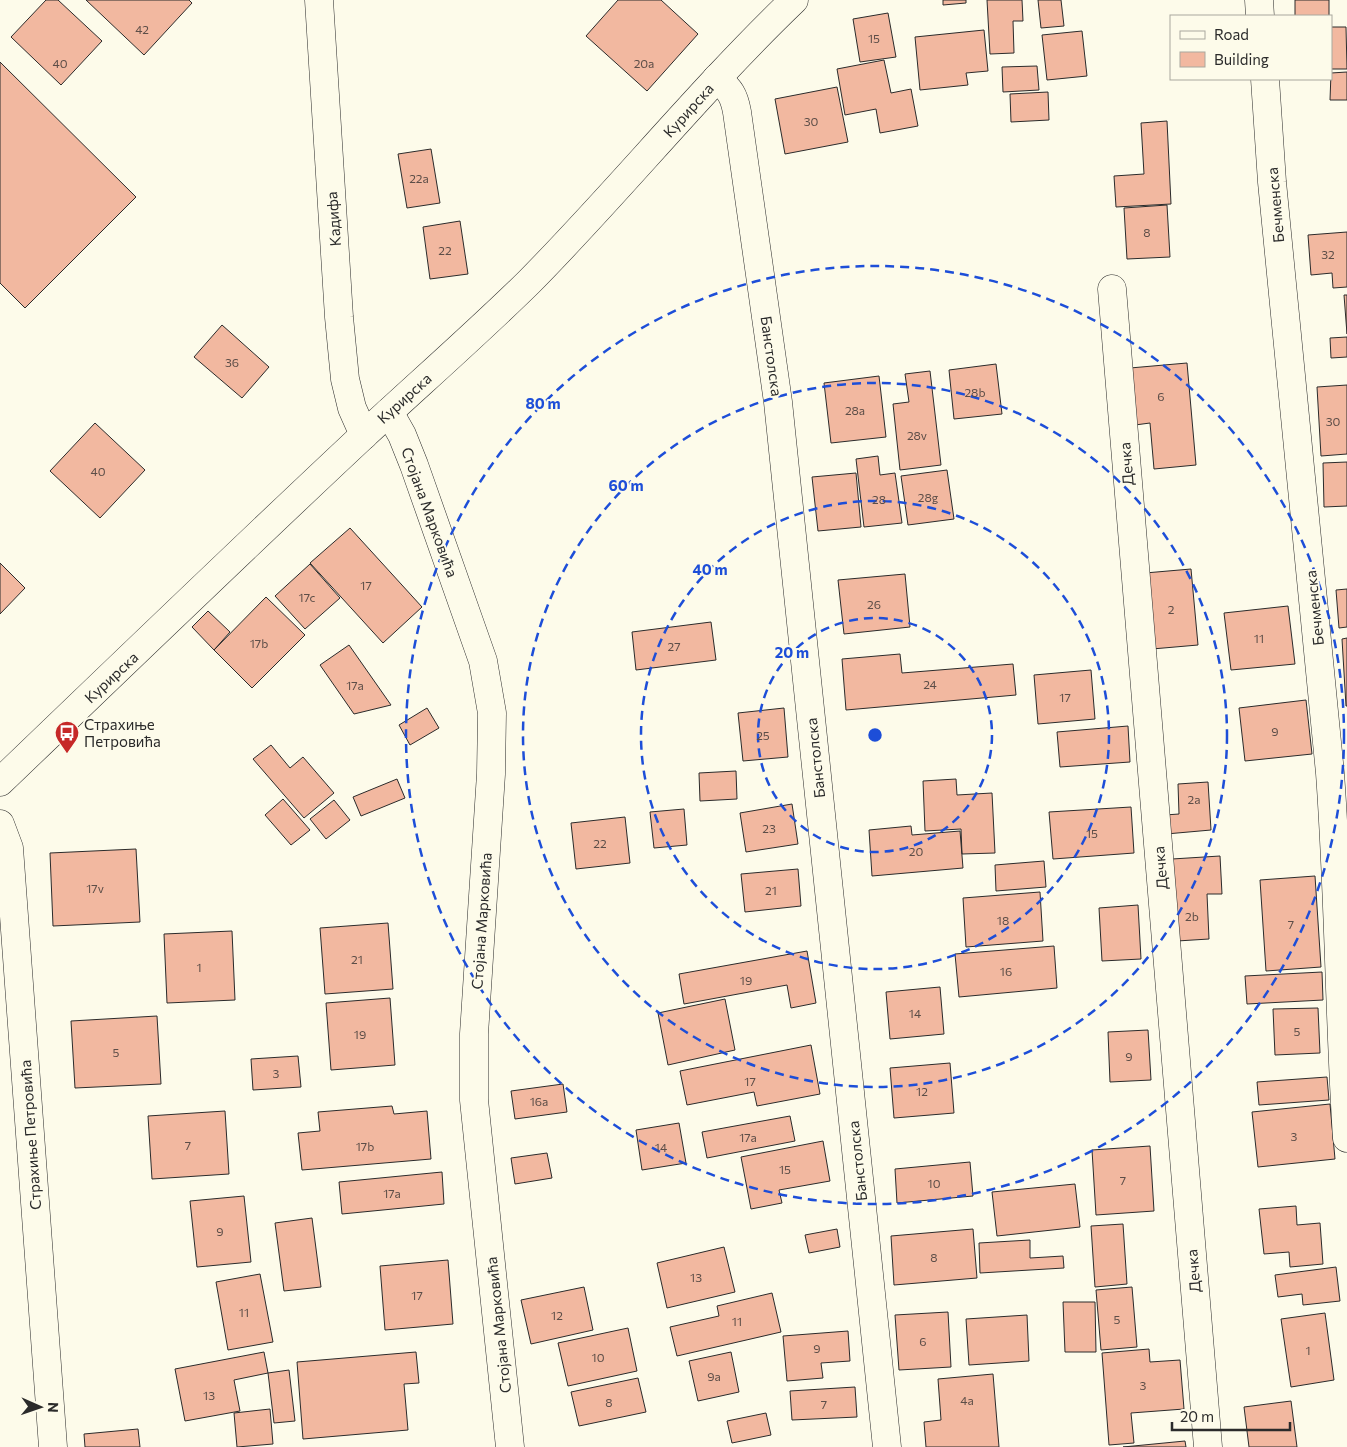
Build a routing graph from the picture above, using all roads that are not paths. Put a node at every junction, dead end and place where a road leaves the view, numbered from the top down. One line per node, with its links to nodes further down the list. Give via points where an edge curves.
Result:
1 (319, 0): 9 (street, Кадифа, via 345,379 352,408)
2 (794, 0): 5 (street, Курирска)
3 (1259, 0): 4 (street)
4 (1260, 15)
5 (717, 78): 8 (street, Курирска, via 566,244); 15 (street, Банстолска, via 735,98 778,402)
6 (1265, 80): 12 (street, Бечменска, via 1273,192 1330,773)
7 (1112, 289): 16 (street, Дечка)
8 (389, 412): 9 (street, Курирска); 14 (street, Стојана Марковића, via 414,465 483,661 492,713 474,1034 474,1100)
9 (364, 435): 10 (street, Курирска)
10 (0, 782)
11 (0, 824): 13 (street, Страхиње Петровића, via 9,848)
12 (1347, 1138)
13 (53, 1447)
14 (510, 1447)
15 (887, 1447)
16 (1208, 1447)

